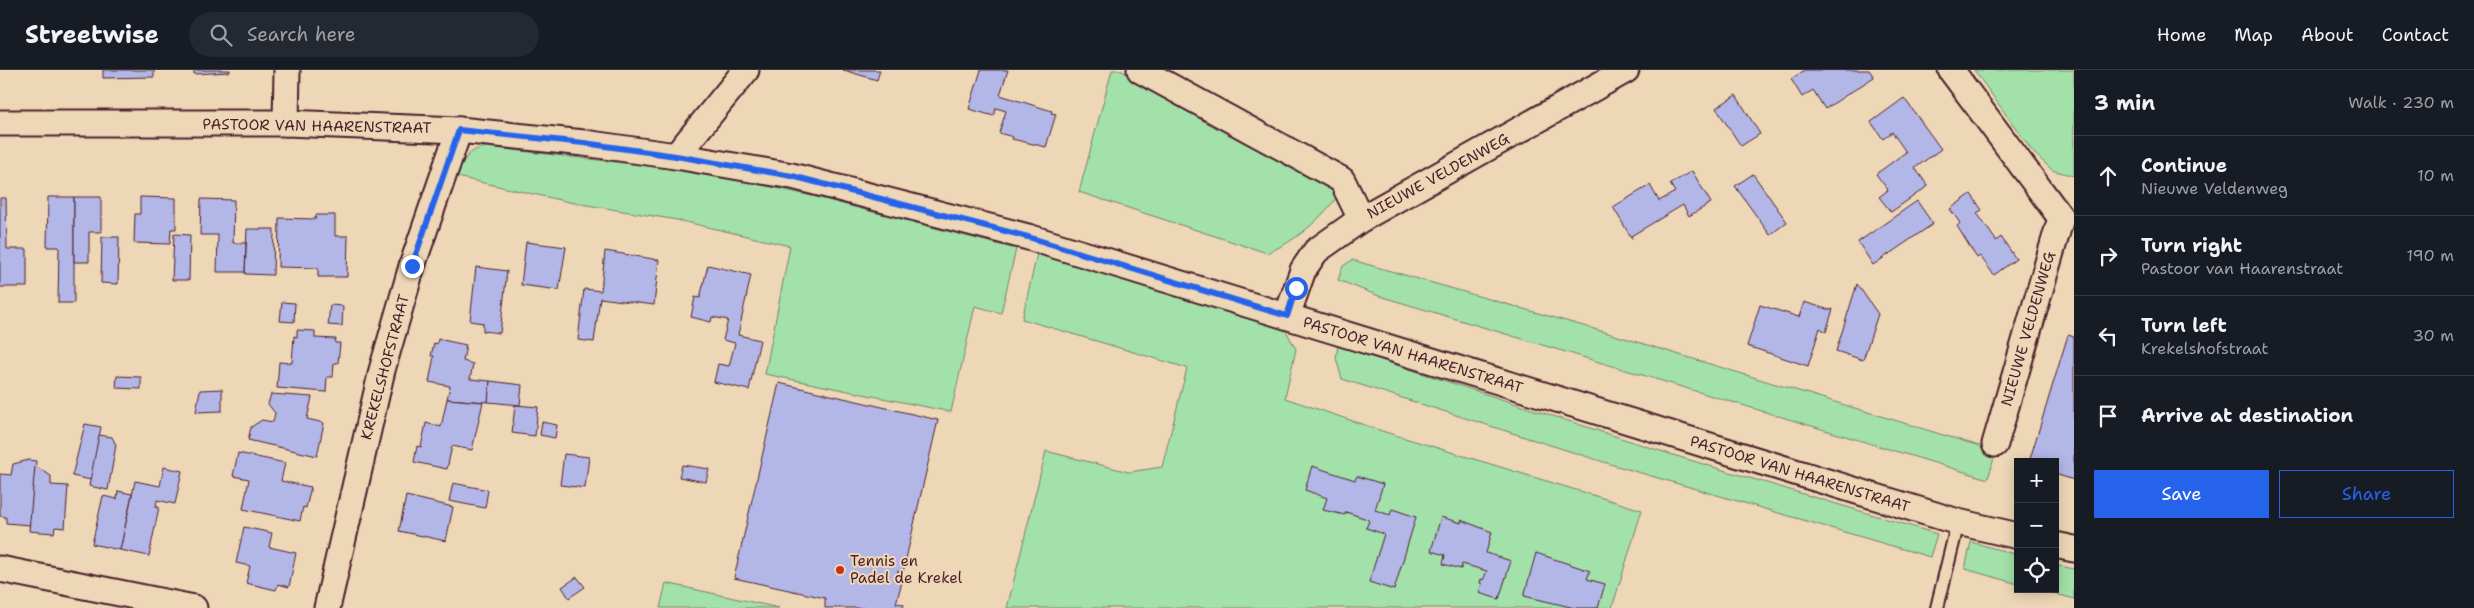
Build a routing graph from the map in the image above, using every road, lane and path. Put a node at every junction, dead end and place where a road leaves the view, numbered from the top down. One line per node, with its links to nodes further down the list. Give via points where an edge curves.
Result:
1 (287, 70): 7 (street)
2 (746, 70): 9 (street)
3 (1140, 70): 11 (street, via 1342,180)
4 (1626, 70): 11 (street, NIEUWE VELDENWEG)
5 (1950, 70): 10 (street, NIEUWE VELDENWEG)
6 (0, 123): 7 (street, PASTOOR VAN HAARENSTRAAT)
7 (286, 124): 8 (street, PASTOOR VAN HAARENSTRAAT)
8 (459, 130): 9 (street, PASTOOR VAN HAARENSTRAAT); 20 (street, KREKELSHOFSTRAAT, via 412,266 382,370)
9 (676, 156): 12 (street, PASTOOR VAN HAARENSTRAAT, via 792,176 1028,237)
10 (2067, 216): 13 (street, NIEUWE VELDENWEG)
11 (1361, 220): 12 (street, NIEUWE VELDENWEG, via 1316,251 1303,270)
12 (1287, 316): 14 (street, PASTOOR VAN HAARENSTRAAT)
13 (1995, 444)
14 (1958, 522): 15 (street, PASTOOR VAN HAARENSTRAAT); 21 (lane)
15 (2014, 535)
16 (2059, 546): 17 (street)
17 (2074, 550)
18 (0, 569): 19 (street)
19 (194, 608)
20 (327, 608)
21 (1937, 608)

